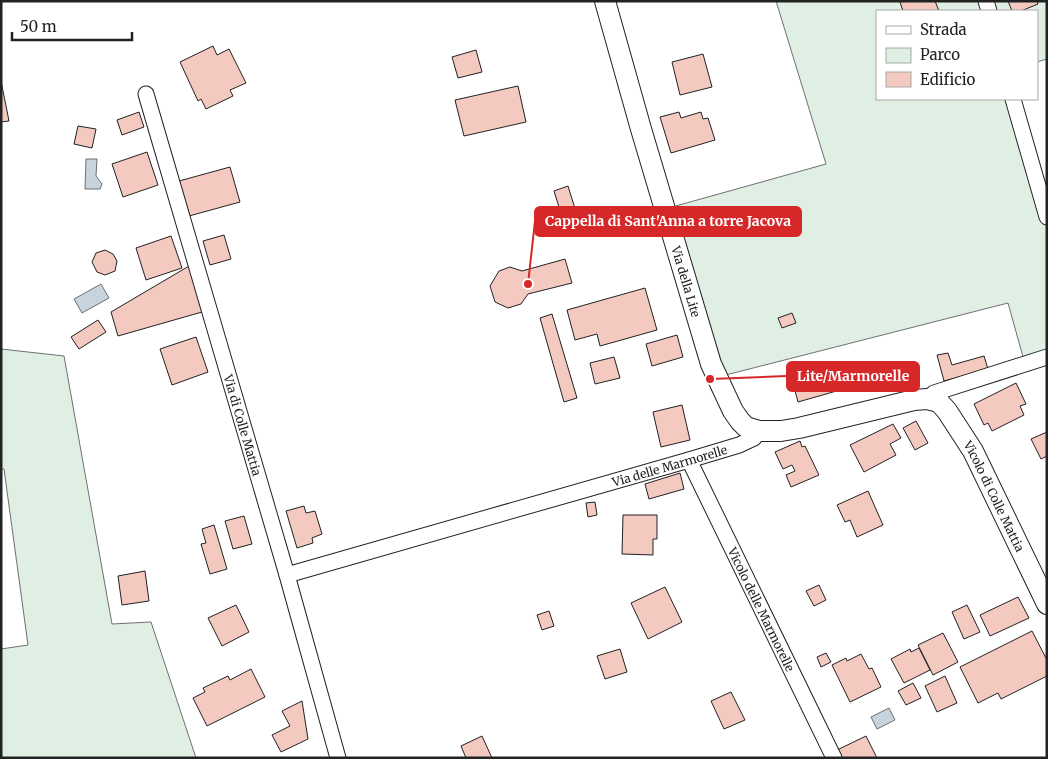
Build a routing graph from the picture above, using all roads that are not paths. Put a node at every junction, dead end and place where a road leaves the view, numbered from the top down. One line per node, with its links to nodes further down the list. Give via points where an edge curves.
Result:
1 (605, 1): 7 (street, Via della Lite, via 711,364 740,421)
2 (146, 94): 9 (street, Via di Colle Mattia)
3 (1014, 100): 4 (street)
4 (1047, 217)
5 (1047, 357): 6 (street, via 934,393)
6 (927, 399): 7 (street, via 799,428); 10 (street, Vicolo di Colle Mattia, via 939,402 947,411 973,451)
7 (758, 431): 8 (street, Via delle Marmorelle, via 754,438 739,445)
8 (690, 460): 9 (street, Via delle Marmorelle); 12 (street, Vicolo delle Marmorelle)
9 (287, 575): 11 (street, Via di Colle Mattia)
10 (1047, 604)
11 (338, 758)
12 (834, 758)

